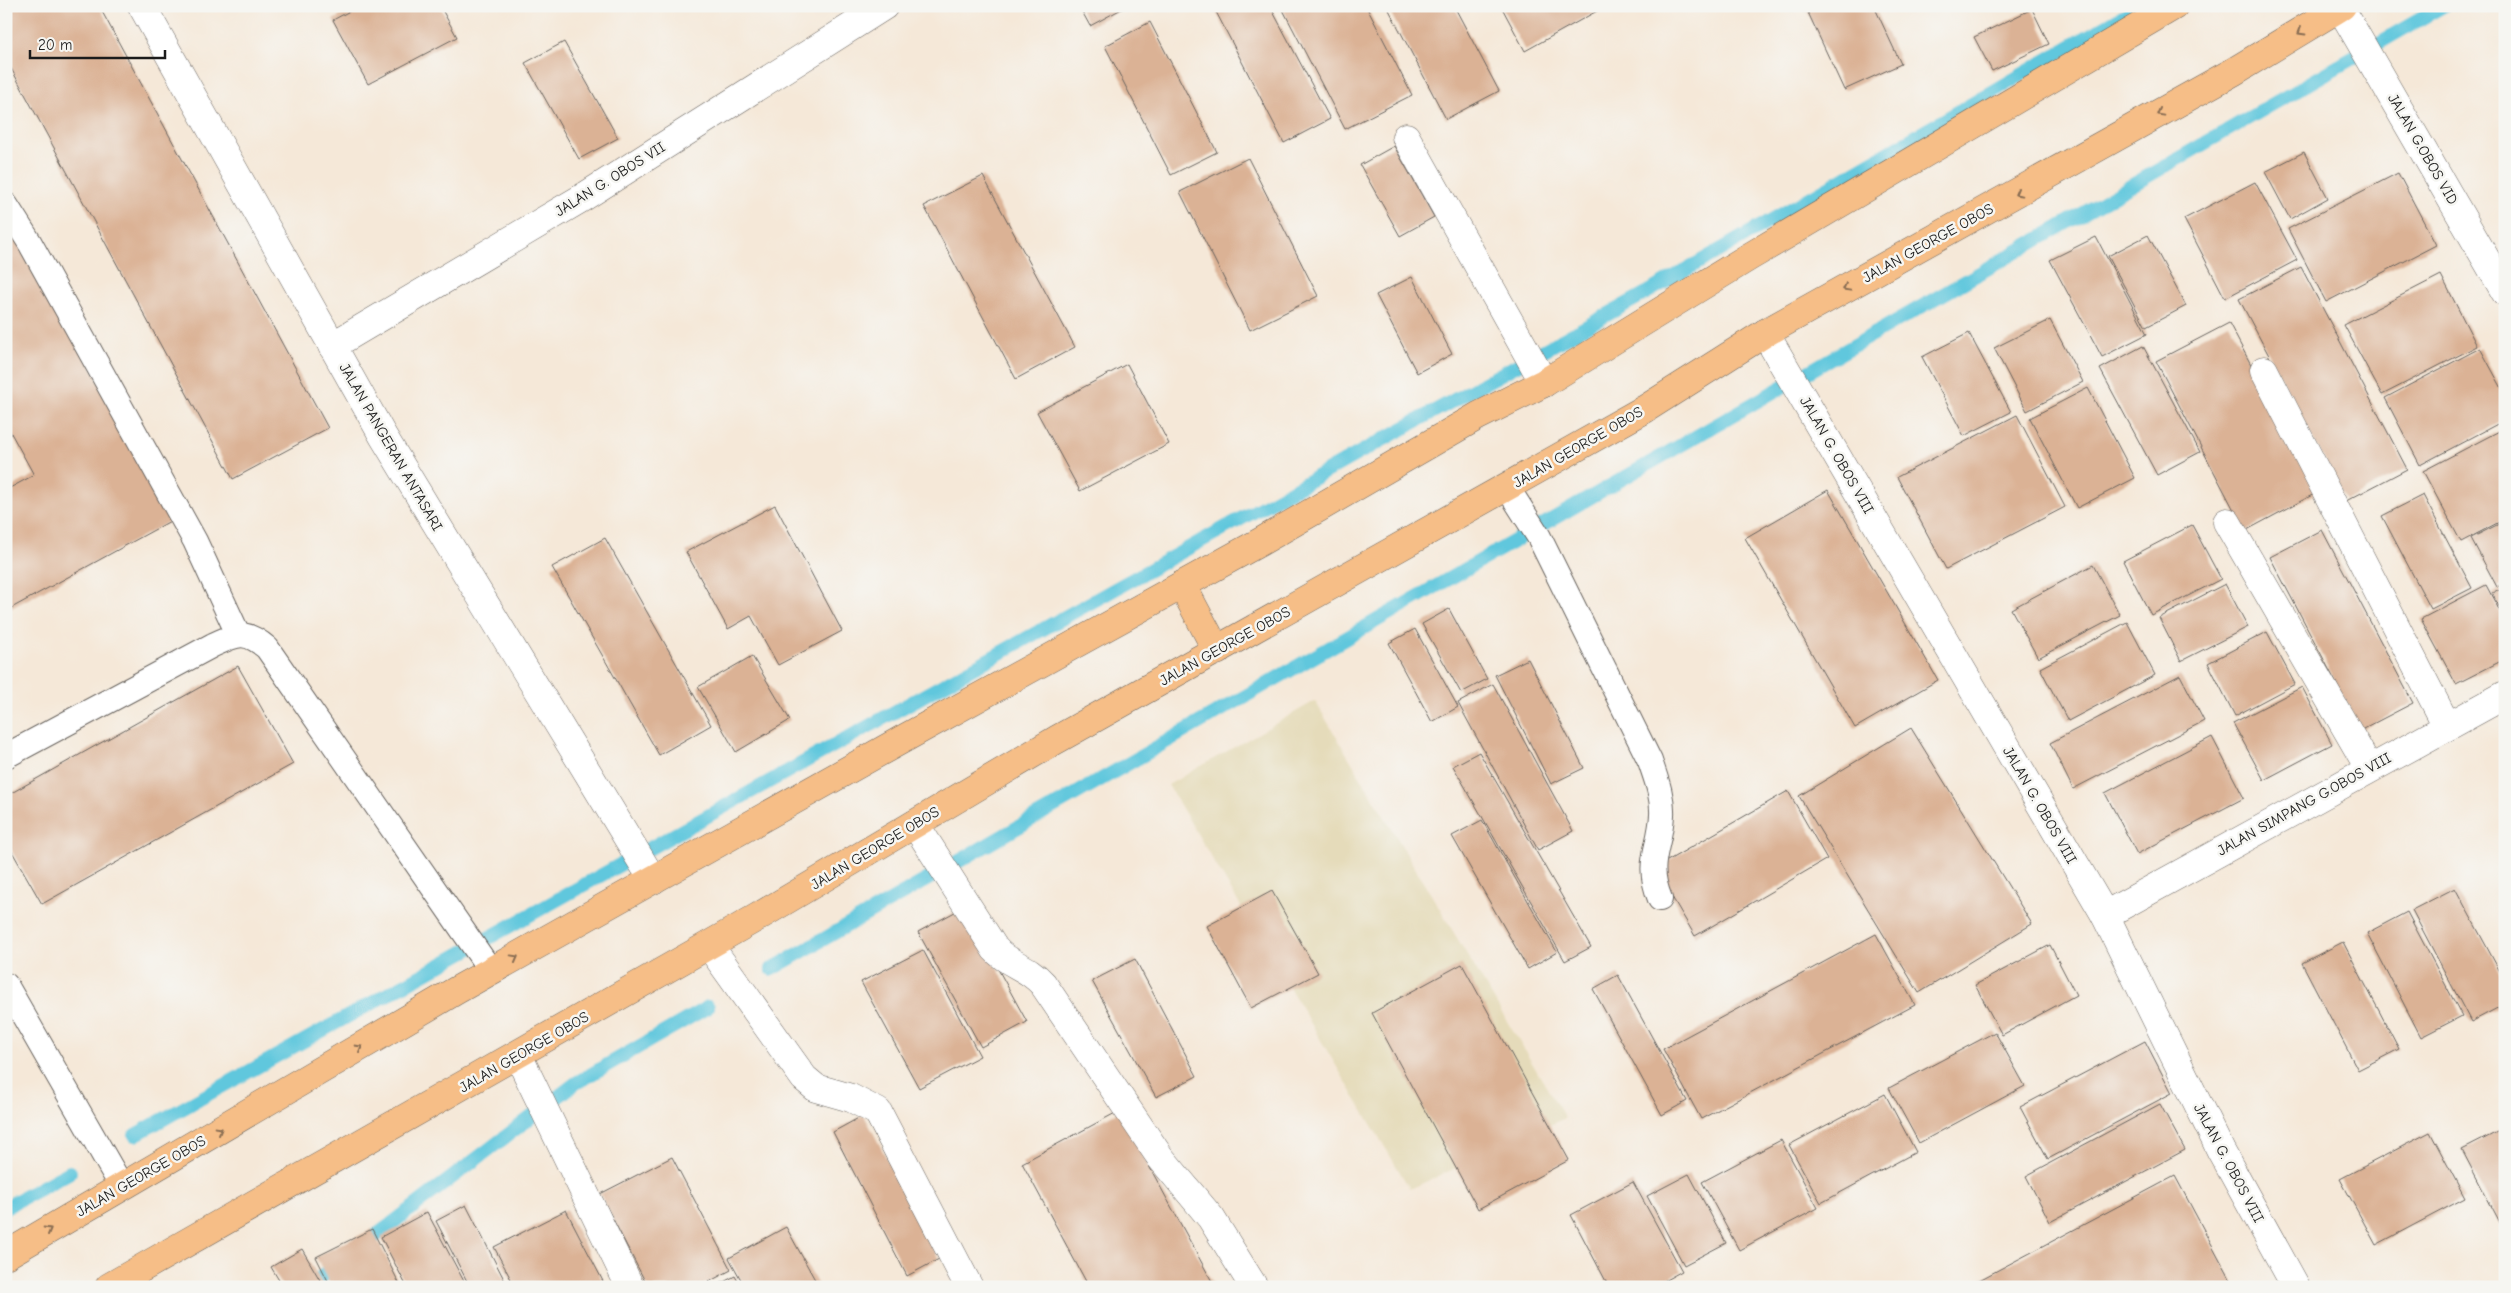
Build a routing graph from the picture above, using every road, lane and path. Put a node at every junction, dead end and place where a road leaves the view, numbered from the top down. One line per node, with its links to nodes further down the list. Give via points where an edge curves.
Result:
1 (142, 6): 10 (street, JALAN PANGERAN ANTASARI)
2 (884, 6): 10 (street, JALAN G. OBOS VII, via 582,198)
3 (2174, 6): 12 (main road, JALAN GEORGE OBOS, via 1749,257)
4 (2341, 7): 8 (street, JALAN G.OBOS VID); 9 (main road, JALAN GEORGE OBOS, one-way to 9, via 2233,72)
5 (1406, 137): 12 (street)
6 (6, 205): 7 (lane)
7 (14, 235): 16 (lane, via 195,541)
8 (2505, 292)
9 (1765, 333): 13 (main road, JALAN GEORGE OBOS, via 1645,409); 25 (street, JALAN G. OBOS VIII)
10 (332, 346): 23 (street, JALAN PANGERAN ANTASARI, via 383,436)
11 (2264, 370): 19 (street)
12 (1544, 383): 15 (main road, JALAN GEORGE OBOS, via 1478,416)
13 (1507, 487): 17 (main road, JALAN GEORGE OBOS); 24 (lane, via 1539,537 1650,761 1660,792 1662,815 1652,863)
14 (2227, 522): 21 (street)
15 (1182, 585): 17 (main road); 23 (main road, JALAN GEORGE OBOS)
16 (238, 634): 20 (lane); 27 (lane, via 247,635 267,648)
17 (1217, 651): 22 (main road, JALAN GEORGE OBOS, via 1056,740)
18 (2505, 695): 19 (street, JALAN SIMPANG G.OBOS VIII)
19 (2447, 726): 21 (street, JALAN SIMPANG G.OBOS VIII)
20 (6, 756)
21 (2369, 768): 25 (street, JALAN SIMPANG G.OBOS VIII)
22 (915, 824): 26 (main road, JALAN GEORGE OBOS); 35 (street, via 995,949 1004,959 1025,967 1043,984 1160,1157 1211,1218)
23 (652, 880): 27 (main road, JALAN GEORGE OBOS, one-way to 23)
24 (1660, 899)
25 (2105, 916): 36 (street, JALAN G. OBOS VIII, via 2221,1151)
26 (709, 946): 29 (main road, JALAN GEORGE OBOS); 34 (street, via 804,1078 816,1088 851,1098 878,1112)
27 (491, 971): 30 (main road, JALAN GEORGE OBOS, one-way to 27)
28 (6, 985): 30 (lane)
29 (518, 1056): 32 (main road, JALAN GEORGE OBOS); 33 (street)
30 (122, 1187): 31 (main road, JALAN GEORGE OBOS, one-way to 30)
31 (6, 1255)
32 (109, 1287)
33 (630, 1287)
34 (969, 1287)
35 (1254, 1287)
36 (2296, 1287)

